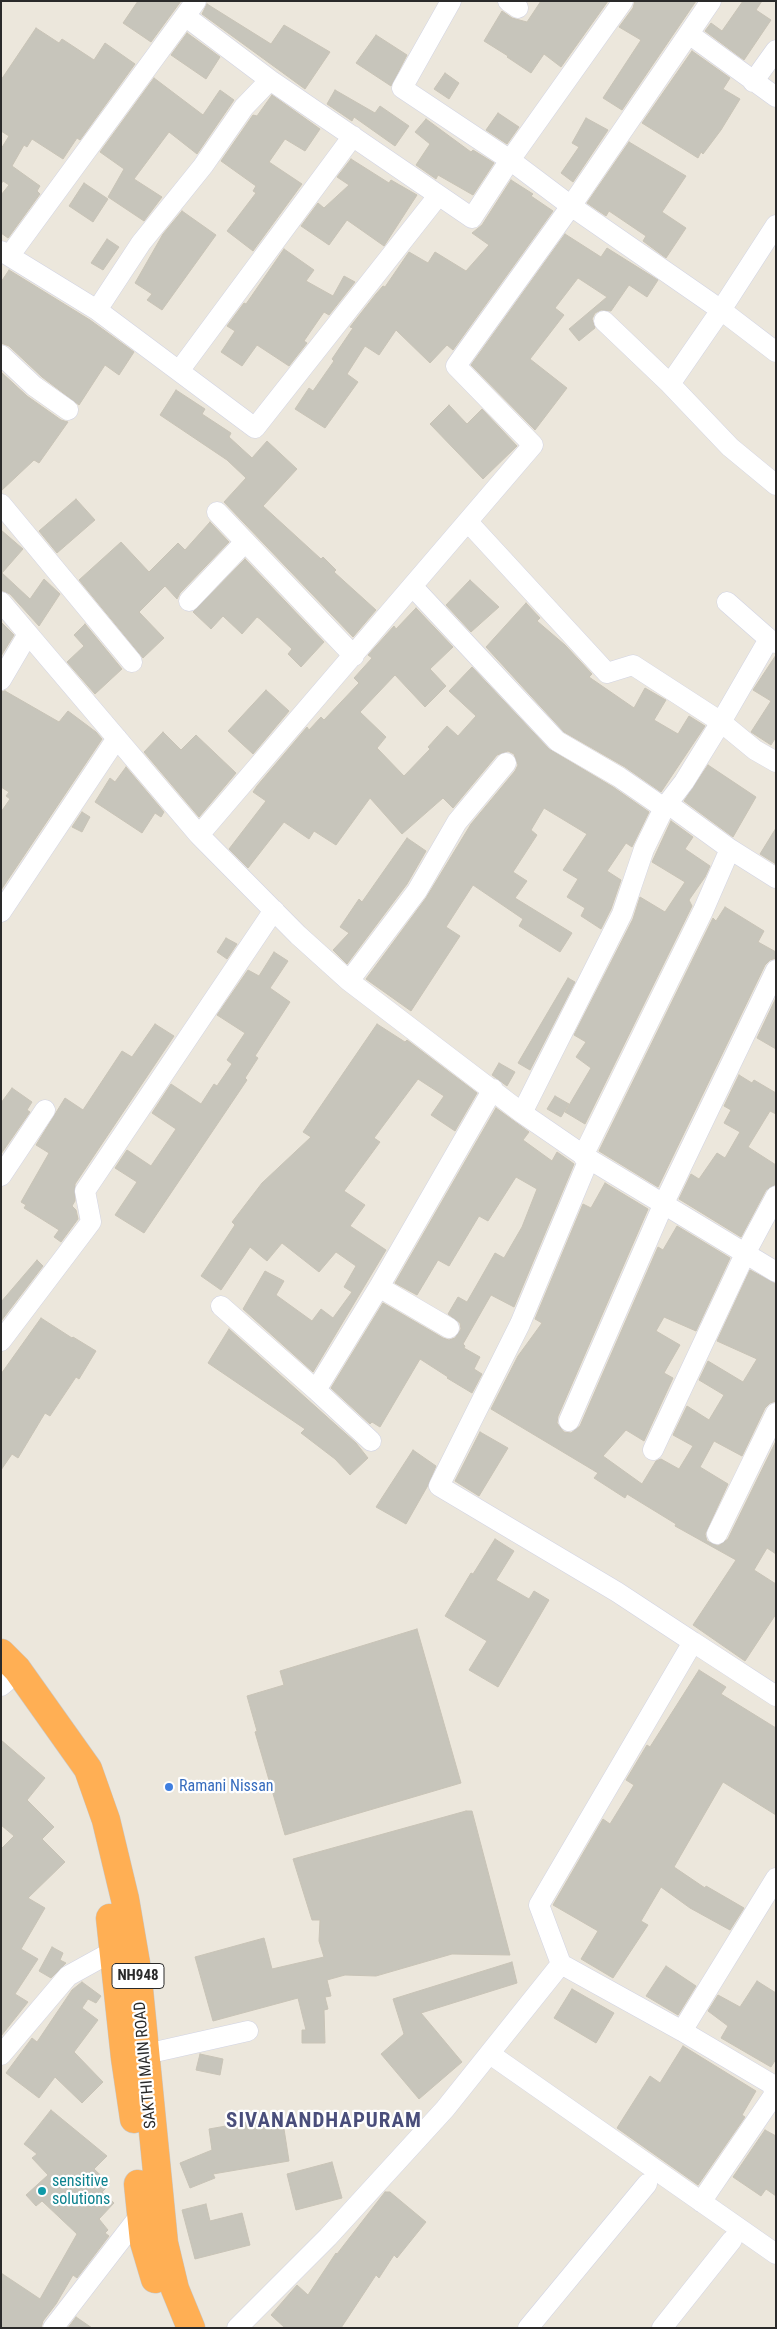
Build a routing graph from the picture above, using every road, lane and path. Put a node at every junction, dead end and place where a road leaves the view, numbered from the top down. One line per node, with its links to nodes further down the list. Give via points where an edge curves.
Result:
1 (451, 1): 11 (street, via 402,88)
2 (623, 1): 11 (street)
3 (711, 1): 5 (street)
4 (190, 8): 7 (street); 15 (street)
5 (689, 34): 8 (street); 13 (street)
6 (776, 50): 8 (street)
7 (270, 80): 10 (street); 16 (street, via 244,107 203,166 141,243)
8 (753, 82): 9 (street)
9 (776, 97)
10 (353, 136): 12 (street); 21 (street)
11 (510, 160): 12 (street, via 472,218); 13 (street)
12 (438, 196): 21 (street, via 255,428)
13 (571, 206): 17 (street); 27 (street, via 456,366 533,445)
14 (776, 226): 17 (street)
15 (6, 253): 16 (street)
16 (98, 310): 21 (street)
17 (721, 310): 19 (street); 22 (street)
18 (604, 322): 22 (street)
19 (776, 352)
20 (1, 355): 23 (street, via 34,386)
21 (179, 371)
22 (670, 384): 24 (street, via 730,447)
23 (68, 410)
24 (776, 486)
25 (1, 504): 36 (street)
26 (217, 512): 28 (street)
27 (468, 522): 29 (street); 38 (street, via 607,673 633,666)
28 (245, 542): 30 (street); 35 (street)
29 (413, 587): 35 (street); 42 (street, via 557,741)
30 (189, 601)
31 (1, 602): 33 (street)
32 (727, 602): 34 (street)
33 (28, 634): 37 (street); 39 (street)
34 (772, 641): 38 (street)
35 (354, 656): 43 (street)
36 (132, 662)
37 (1, 680)
38 (720, 722): 40 (street); 42 (street)
39 (117, 738): 43 (street); 47 (street)
40 (776, 762)
41 (506, 763): 49 (street, via 457,822 416,891)
42 (666, 806): 44 (street); 52 (street, via 644,849 622,914)
43 (199, 836): 46 (street)
44 (730, 849): 45 (street); 53 (street, via 704,911)
45 (776, 878)
46 (274, 910): 49 (street); 62 (street, via 85,1191 91,1222)
47 (1, 912)
48 (776, 970): 56 (street)
49 (349, 981): 50 (street)
50 (493, 1089): 52 (street); 59 (street)
51 (45, 1110): 54 (street)
52 (522, 1113): 53 (street)
53 (586, 1158): 56 (street); 69 (street, via 520,1324 439,1486 617,1592)
54 (1, 1176)
55 (776, 1196): 57 (street)
56 (664, 1203): 57 (street); 65 (street)
57 (745, 1254): 58 (street); 67 (street)
58 (776, 1272)
59 (379, 1287): 61 (street); 63 (street)
60 (221, 1306): 63 (street)
61 (449, 1328)
62 (1, 1342)
63 (316, 1390): 66 (street)
64 (776, 1413): 68 (street)
65 (569, 1421)
66 (371, 1441)
67 (653, 1450)
68 (717, 1534)
69 (692, 1642): 72 (street); 75 (street, via 539,1905)
70 (1, 1653): 78 (highway, SAKTHI MAIN ROAD / NH948, via 17,1669 88,1769 106,1820 125,1899)
71 (3, 1682): 74 (highway, NH948, via 52,1746 72,1782 91,1831)
72 (776, 1696)
73 (776, 1878): 76 (street)
74 (115, 1950): 80 (street, via 68,1976); 83 (highway, NH948, via 133,2106)
75 (561, 1964): 76 (street); 79 (street)
76 (682, 2030): 82 (street, via 773,2085 774,2095)
77 (248, 2031): 78 (street)
78 (146, 2054): 88 (highway, SAKTHI MAIN ROAD / NH948, via 164,2243 175,2289)
79 (490, 2054): 82 (street); 89 (street, via 445,2109 328,2237)
80 (1, 2055)
81 (647, 2184): 90 (street)
82 (701, 2202): 85 (street)
83 (141, 2214): 86 (street); 87 (highway, NH948, via 144,2242)
84 (732, 2240): 91 (street)
85 (776, 2254)
86 (52, 2328)
87 (172, 2328)
88 (192, 2328)
89 (237, 2328)
90 (528, 2328)
91 (662, 2328)

